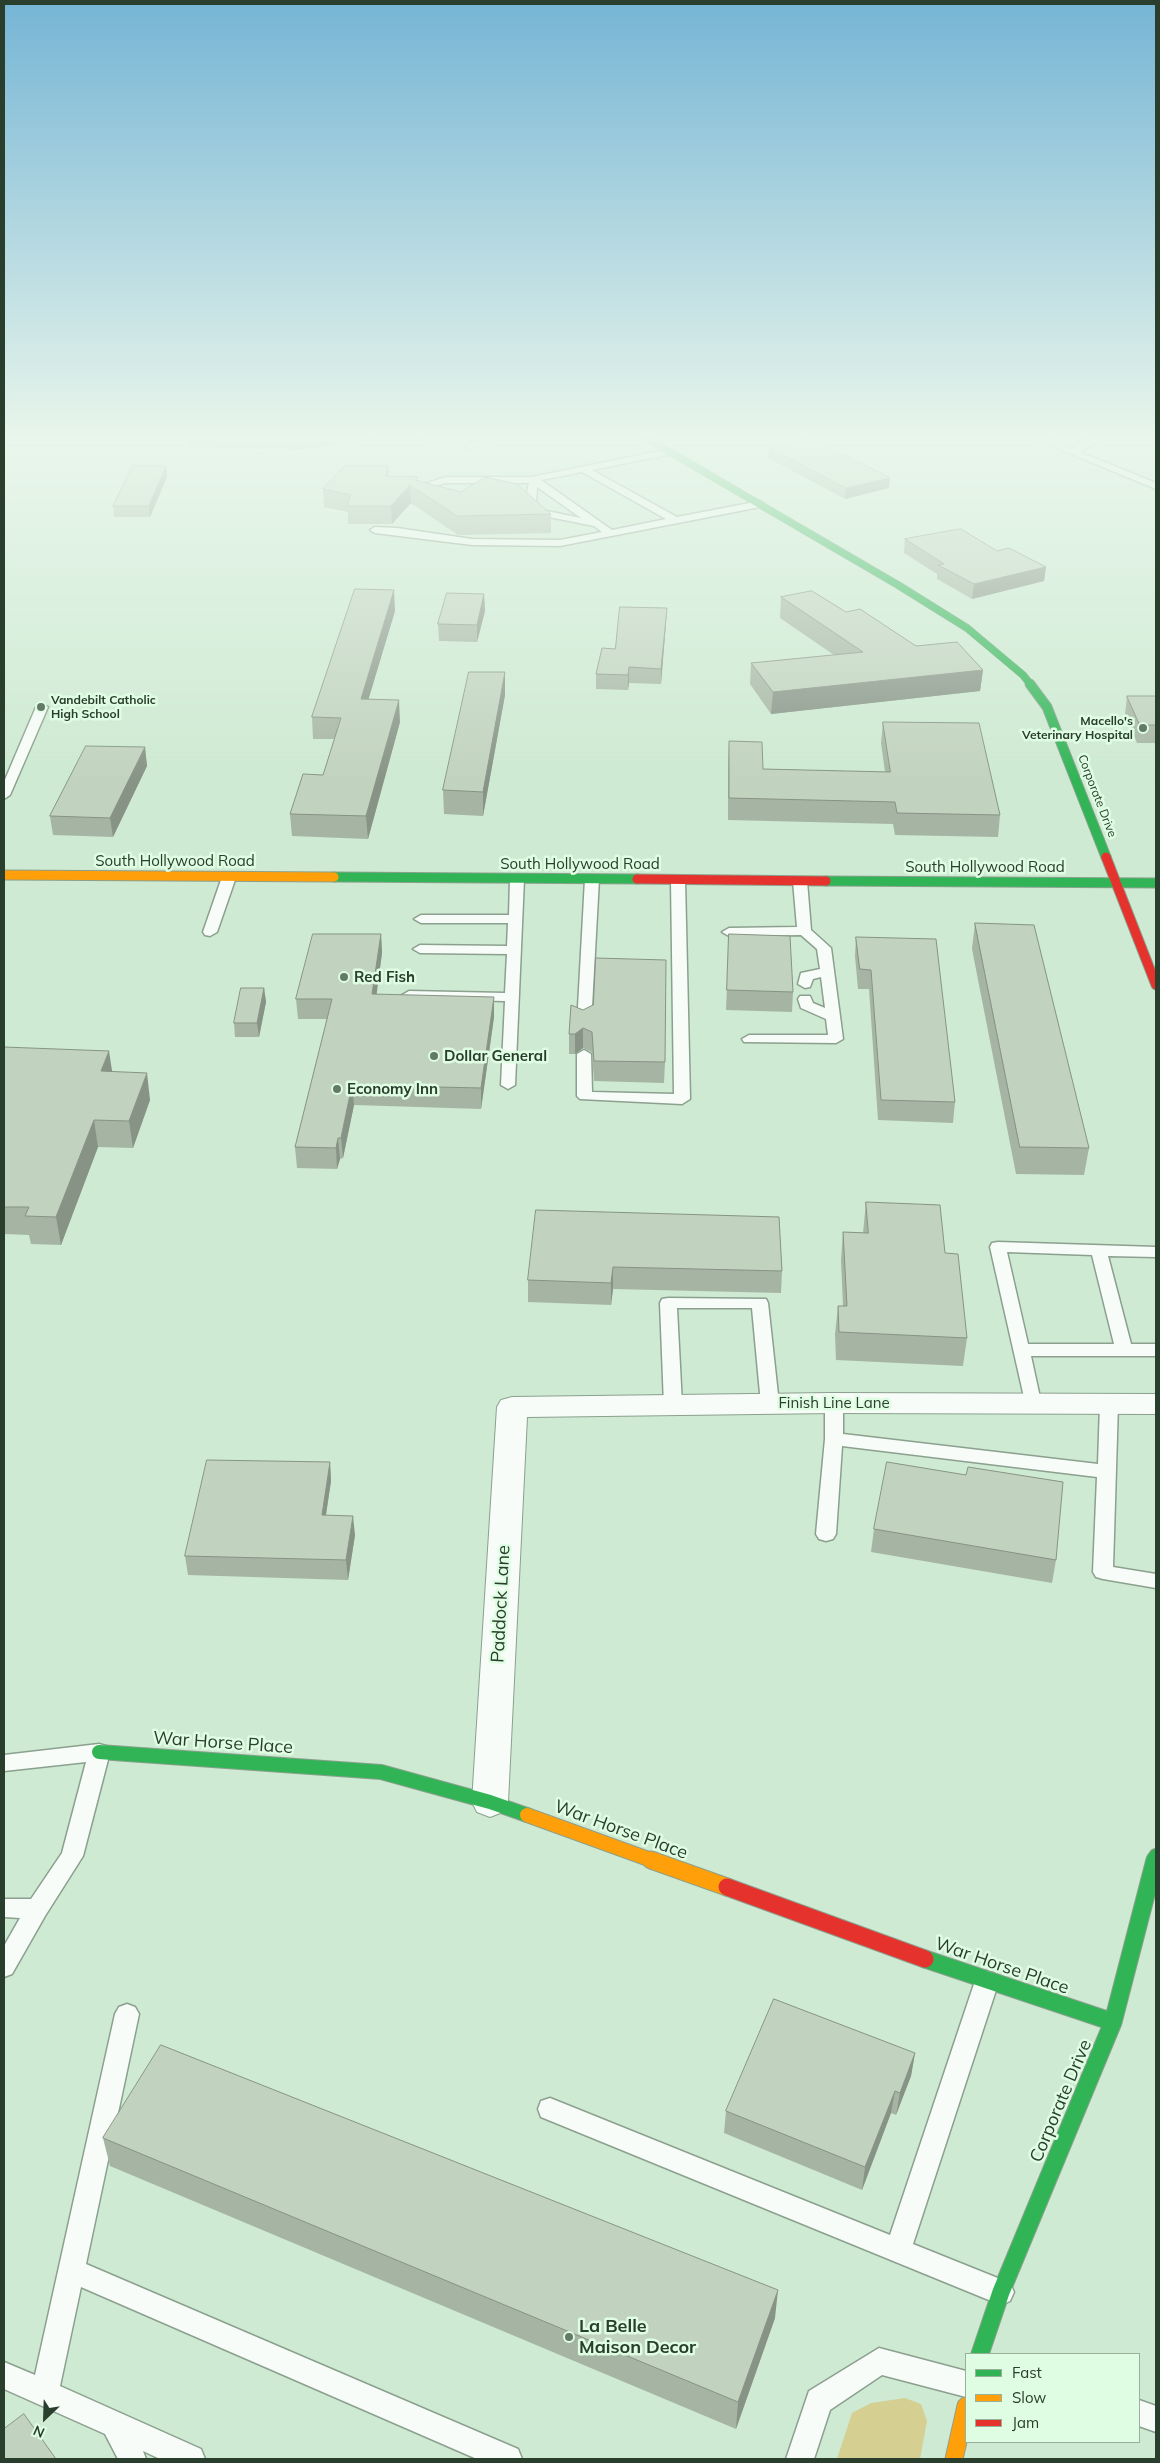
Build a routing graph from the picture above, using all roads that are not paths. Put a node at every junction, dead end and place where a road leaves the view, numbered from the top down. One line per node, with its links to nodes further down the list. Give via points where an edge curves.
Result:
1 (843, 553): 10 (street, Corporate Drive, via 967,628 1023,675 1047,707)
2 (42, 708): 3 (lane)
3 (4, 795)
4 (4, 875): 5 (street, South Hollywood Road)
5 (229, 877): 6 (street, South Hollywood Road); 15 (lane)
6 (517, 879): 7 (street, South Hollywood Road); 13 (lane)
7 (592, 879): 8 (street, South Hollywood Road); 26 (lane)
8 (678, 880): 9 (street, South Hollywood Road); 28 (lane, via 682,1099 585,1096)
9 (800, 880): 10 (street, South Hollywood Road); 14 (lane)
10 (1116, 883): 11 (street, South Hollywood Road); 21 (street, Corporate Drive)
11 (1156, 883)
12 (421, 919): 13 (lane)
13 (515, 919): 18 (lane)
14 (804, 931): 16 (lane); 19 (lane, via 824,948)
15 (210, 932)
16 (728, 932)
17 (420, 949): 18 (lane)
18 (514, 950): 23 (lane)
19 (827, 971): 20 (lane, via 806,976); 25 (lane)
20 (805, 984)
21 (1156, 985)
22 (409, 995): 23 (lane)
23 (512, 997): 29 (lane)
24 (805, 1000): 25 (lane, via 806,1005)
25 (832, 1016): 27 (lane, via 836,1040)
26 (584, 1025)
27 (749, 1040)
28 (584, 1054)
29 (508, 1085)
30 (1099, 1251): 31 (lane); 32 (lane, via 998,1247); 33 (lane)
31 (1156, 1252)
32 (1020, 1350): 33 (lane); 35 (lane)
33 (1124, 1350): 34 (lane)
34 (1156, 1350)
35 (1032, 1402): 36 (street, Finish Line Lane); 38 (street, Finish Line Lane)
36 (834, 1403): 37 (street, Finish Line Lane); 42 (lane)
37 (770, 1404): 40 (street, Finish Line Lane); 40 (lane, via 760,1302 668,1303)
38 (1109, 1404): 39 (street, Finish Line Lane); 43 (lane)
39 (1156, 1404)
40 (673, 1405): 41 (street, Finish Line Lane)
41 (512, 1407): 48 (street, Paddock Lane)
42 (834, 1439): 43 (lane); 44 (lane)
43 (1107, 1472): 45 (lane, via 1103,1572)
44 (826, 1534)
45 (1156, 1581)
46 (99, 1752): 47 (lane); 48 (street, War Horse Place, via 381,1772); 51 (lane, via 72,1856)
47 (4, 1763)
48 (490, 1802): 53 (street, War Horse Place)
49 (1156, 1856): 55 (street, Corporate Drive)
50 (4, 1908): 51 (lane)
51 (37, 1909): 52 (lane)
52 (4, 1967)
53 (987, 1981): 55 (street, War Horse Place); 57 (lane)
54 (126, 2014): 58 (lane)
55 (1113, 2022): 59 (street, Corporate Drive)
56 (550, 2109): 57 (lane)
57 (898, 2250): 59 (lane)
58 (71, 2270): 63 (lane); 70 (lane)
59 (1001, 2292): 60 (street, Corporate Drive)
60 (980, 2353)
61 (4, 2375): 63 (lane)
62 (965, 2384): 71 (lane, via 879,2361 820,2401)
63 (45, 2393): 67 (lane)
64 (965, 2410): 72 (street)
65 (1140, 2413): 66 (lane)
66 (1156, 2420)
67 (115, 2425): 68 (lane); 69 (lane)
68 (132, 2459)
69 (191, 2459)
70 (508, 2459)
71 (800, 2459)
72 (954, 2459)

